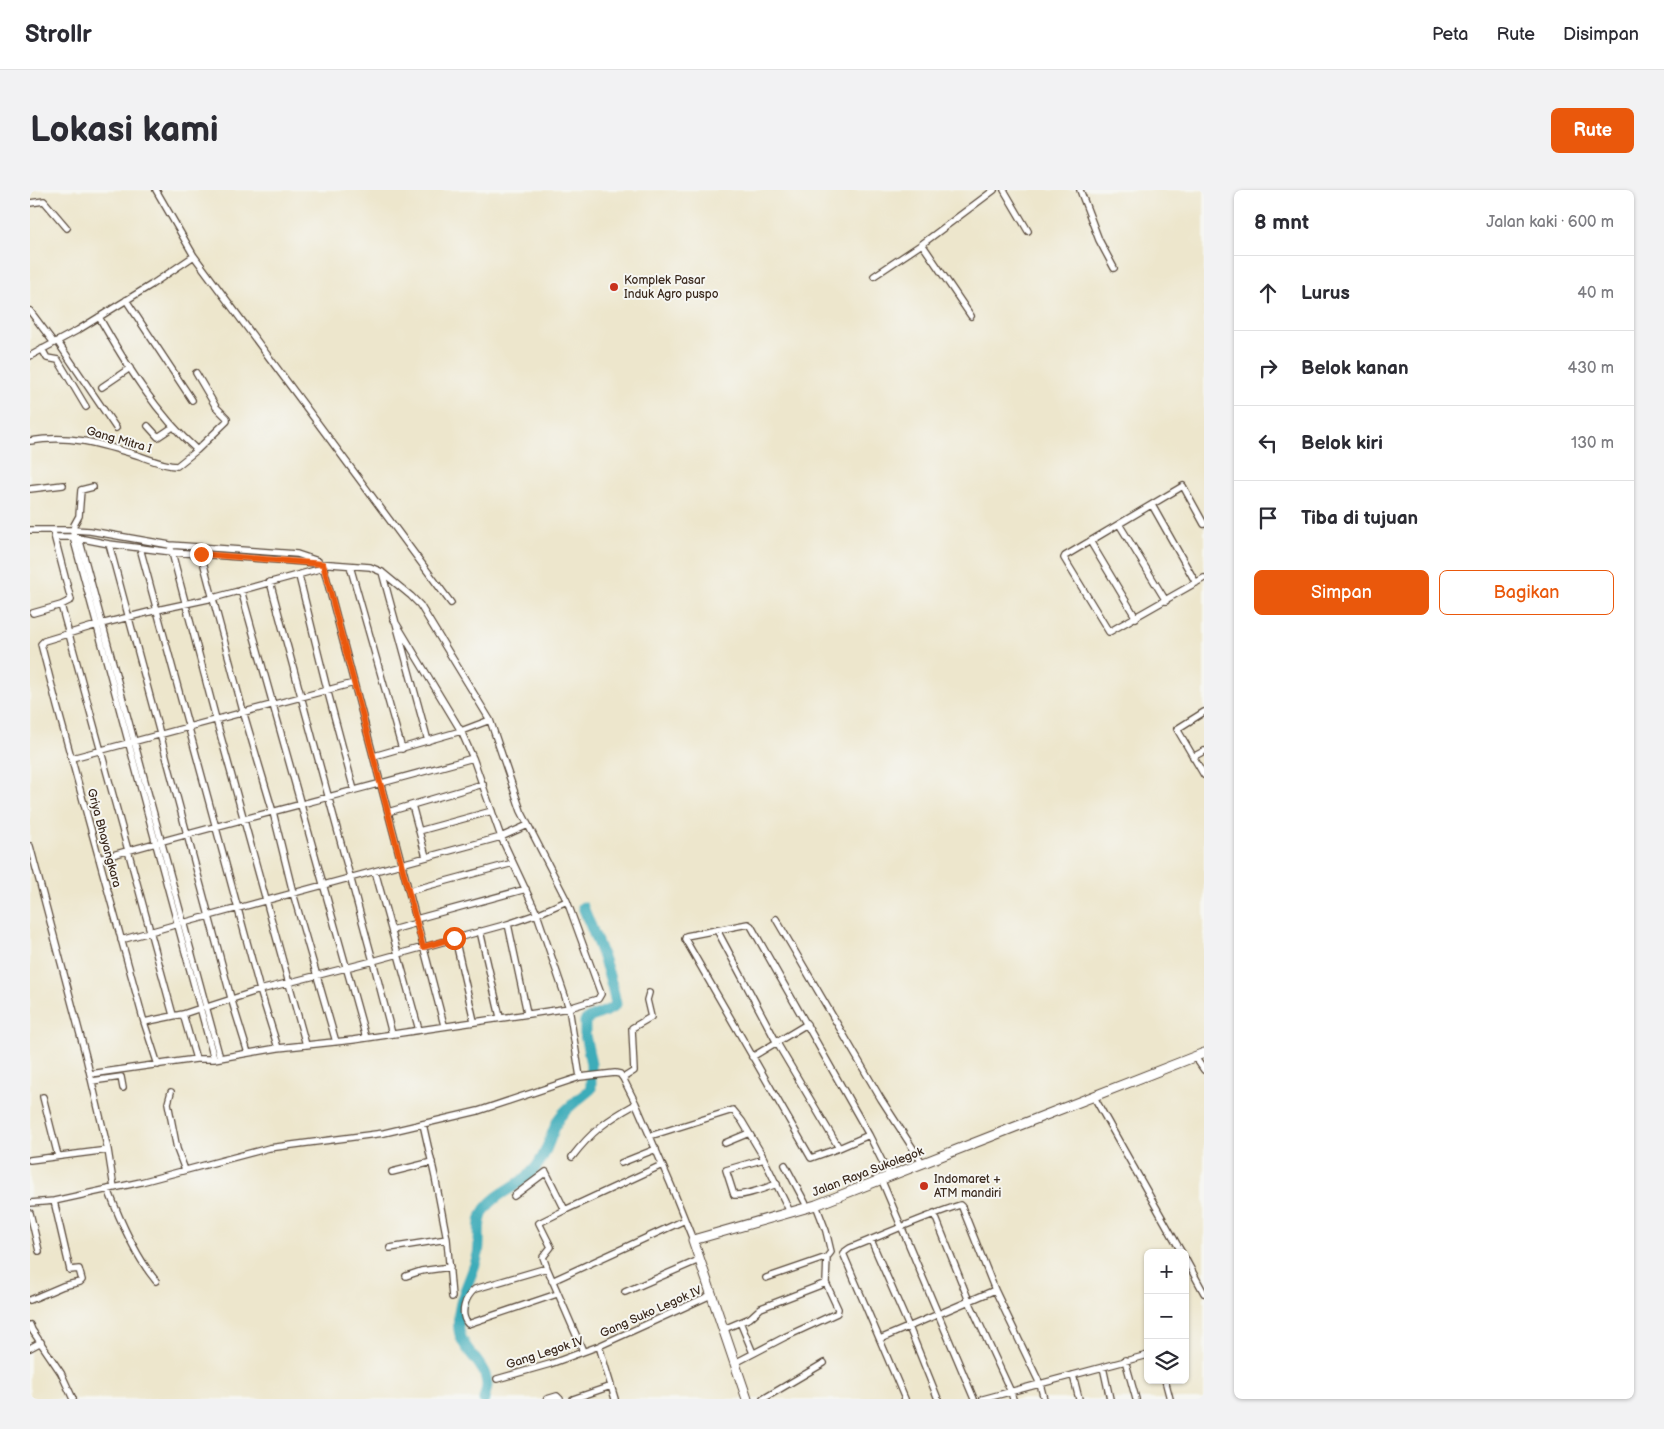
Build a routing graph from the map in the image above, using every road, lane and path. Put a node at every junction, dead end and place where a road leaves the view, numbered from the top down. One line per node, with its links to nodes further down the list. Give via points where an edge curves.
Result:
1 (156, 190): 9 (street)
2 (994, 190): 8 (street)
3 (1004, 190): 7 (street)
4 (1080, 190): 10 (street, via 1099,240)
5 (30, 203): 6 (street, via 44,201)
6 (67, 228)
7 (1028, 231)
8 (922, 244): 11 (street); 14 (street)
9 (194, 256): 12 (street); 55 (street)
10 (1114, 268)
11 (874, 276)
12 (126, 300): 15 (street); 22 (street)
13 (30, 311): 16 (street)
14 (970, 316)
15 (99, 317): 16 (street); 19 (street)
16 (56, 342): 17 (street); 26 (street)
17 (42, 349): 18 (street); 23 (street, via 47,358 58,360)
18 (30, 356)
19 (130, 368): 21 (street); 25 (street)
20 (196, 373): 28 (street, via 227,419)
21 (102, 386)
22 (192, 400)
23 (86, 406)
24 (148, 426): 25 (street, via 158,437)
25 (173, 427): 28 (street)
26 (116, 428)
27 (30, 441): 28 (street, Gang Mitra I, via 77,439 174,467)
28 (197, 450)
29 (63, 485): 31 (street)
30 (92, 487): 37 (street, via 81,490 80,516)
31 (30, 488)
32 (1152, 505): 33 (street); 34 (street, via 1183,486); 51 (street)
33 (1119, 524): 40 (street); 54 (street)
34 (1204, 524)
35 (30, 530): 36 (street)
36 (53, 530): 37 (street); 38 (street)
37 (73, 530): 39 (street); 43 (street)
38 (54, 537): 39 (street); 57 (street, via 71,598)
39 (76, 538): 41 (street); 63 (street)
40 (1090, 541): 62 (street); 62 (street, via 1065,556 1069,567 1108,632)
41 (109, 544): 42 (street); 60 (street)
42 (140, 548): 43 (street); 58 (street)
43 (171, 548): 44 (street); 45 (street, via 297,554); 56 (street)
44 (201, 554): 45 (street); 53 (street)
45 (323, 564): 46 (street); 48 (street); 65 (street)
46 (350, 566): 47 (street, via 370,567); 78 (street)
47 (382, 572): 61 (street); 72 (street, via 420,605)
48 (299, 576): 50 (street); 66 (street)
49 (1204, 578): 51 (street)
50 (270, 582): 52 (street); 67 (street)
51 (1196, 583): 54 (street)
52 (241, 590): 53 (street); 68 (street)
53 (214, 598): 56 (street); 69 (street)
54 (1166, 601): 62 (street)
55 (451, 603)
56 (186, 604): 58 (street); 71 (street)
57 (61, 605): 59 (street); 64 (street, Griya Bhayangkara)
58 (157, 610): 60 (street); 73 (street)
59 (33, 613)
60 (128, 617): 63 (street); 75 (street)
61 (394, 618): 74 (street); 76 (street)
62 (1136, 618)
63 (100, 624): 64 (street); 77 (street)
64 (68, 633): 79 (street, Griya Bhayangkara); 83 (street, Griya Bhayangkara, via 44,641 41,646)
65 (354, 683): 66 (street); 81 (street)
66 (326, 689): 67 (street); 88 (street)
67 (300, 696): 68 (street); 89 (street)
68 (272, 704): 69 (street); 90 (street)
69 (243, 711): 71 (street); 93 (street)
70 (1204, 712): 82 (street, via 1177,729)
71 (216, 719): 73 (street); 95 (street)
72 (490, 720): 74 (street); 96 (street)
73 (188, 726): 75 (street); 97 (street)
74 (461, 731): 76 (street); 84 (street)
75 (159, 734): 77 (street); 99 (street)
76 (428, 741): 78 (street)
77 (131, 742): 79 (street); 101 (street)
78 (402, 749): 81 (street)
79 (100, 750): 83 (street); 103 (street, Griya Bhayangkara)
80 (1204, 751): 82 (street)
81 (374, 756): 86 (street)
82 (1193, 757): 85 (street)
83 (72, 758): 105 (street, Griya Bhayangkara)
84 (473, 758): 86 (street); 87 (street)
85 (1204, 775)
86 (381, 784): 88 (street); 94 (street)
87 (482, 784): 91 (street); 92 (street)
88 (354, 790): 89 (street)
89 (329, 797): 90 (street); 109 (street)
90 (300, 804): 93 (street); 110 (street)
91 (412, 805): 94 (street); 98 (street)
92 (492, 811): 98 (street); 100 (street)
93 (273, 812): 95 (street); 113 (street)
94 (388, 812): 107 (street)
95 (245, 820): 97 (street); 114 (street)
96 (528, 825): 100 (street); 115 (street)
97 (216, 826): 99 (street); 116 (street)
98 (419, 831): 104 (street)
99 (187, 834): 101 (street); 118 (street)
100 (501, 837): 104 (street); 106 (street)
101 (159, 842): 103 (street); 121 (street)
102 (30, 846): 163 (street)
103 (127, 851): 105 (street); 126 (street, Griya Bhayangkara)
104 (426, 857): 107 (street)
105 (99, 859): 128 (street, Griya Bhayangkara)
106 (513, 863): 111 (street); 112 (street)
107 (402, 864): 108 (street); 112 (street)
108 (375, 871): 109 (street); 123 (street)
109 (350, 878): 110 (street); 131 (street)
110 (323, 886): 113 (street); 132 (street)
111 (526, 889): 117 (street); 120 (street)
112 (409, 891): 120 (street)
113 (293, 894): 114 (street); 133 (street)
114 (266, 900): 116 (street); 134 (street)
115 (566, 901): 117 (street); 139 (street, via 601,994 600,998)
116 (238, 908): 118 (street); 135 (street)
117 (537, 914): 122 (street); 139 (street)
118 (210, 916): 121 (street); 137 (street)
119 (776, 919): 184 (street, via 881,1099)
120 (416, 921): 123 (street); 129 (street)
121 (181, 924): 126 (street); 138 (street)
122 (508, 924): 125 (street); 140 (street)
123 (392, 930): 130 (street)
124 (717, 930): 146 (street, via 751,926); 152 (street); 157 (street, via 686,936 685,939)
125 (480, 931): 127 (street); 143 (street)
126 (150, 932): 128 (street); 142 (street, Griya Bhayangkara)
127 (454, 938): 129 (street); 144 (street)
128 (121, 940): 145 (street, Griya Bhayangkara)
129 (423, 947): 130 (street); 147 (street)
130 (398, 954): 131 (street); 148 (street)
131 (373, 961): 132 (street); 149 (street)
132 (345, 968): 133 (street); 150 (street)
133 (317, 976): 134 (street); 151 (street)
134 (289, 982): 135 (street); 153 (street)
135 (260, 990): 137 (street); 154 (street)
136 (649, 993): 164 (street, via 647,1000 651,1017 632,1028 634,1071)
137 (231, 998): 138 (street); 155 (street)
138 (204, 1008): 141 (street); 158 (street)
139 (569, 1008): 140 (street); 162 (street)
140 (527, 1013): 143 (street)
141 (183, 1014): 142 (street); 159 (street)
142 (173, 1015): 145 (street)
143 (500, 1017): 144 (street)
144 (474, 1021): 147 (street)
145 (144, 1022): 160 (street, Griya Bhayangkara)
146 (807, 1024): 152 (street); 172 (street)
147 (444, 1025): 148 (street)
148 (419, 1030): 149 (street)
149 (392, 1034): 150 (street)
150 (366, 1038): 151 (street)
151 (336, 1042): 153 (street)
152 (777, 1043): 157 (street); 175 (street)
153 (306, 1045): 154 (street)
154 (278, 1048): 155 (street)
155 (248, 1054): 158 (street)
156 (1200, 1055): 161 (street); 168 (street, Jalan Raya Sukolegok)
157 (752, 1057): 175 (street, via 811,1158)
158 (217, 1058): 159 (street)
159 (196, 1059): 160 (street)
160 (158, 1065): 163 (street)
161 (1204, 1070)
162 (580, 1077): 164 (street, via 616,1073); 170 (street, via 478,1111)
163 (91, 1078): 165 (street, via 121,1077); 177 (street)
164 (623, 1078): 169 (street)
165 (124, 1088)
166 (171, 1092): 187 (street, via 168,1103 177,1149)
167 (43, 1097): 178 (street)
168 (1094, 1097): 184 (street, Jalan Raya Sukolegok); 206 (street)
169 (636, 1104): 173 (street); 179 (street, via 605,1122)
170 (423, 1124): 182 (street); 187 (street, via 384,1133 269,1148)
171 (749, 1133): 173 (street, via 731,1109); 174 (street); 180 (street)
172 (869, 1135): 175 (street); 189 (street)
173 (650, 1136): 176 (street)
174 (725, 1142)
175 (839, 1148)
176 (656, 1149): 183 (street); 185 (street)
177 (108, 1150): 178 (street); 191 (street)
178 (58, 1156): 181 (street)
179 (572, 1157)
180 (764, 1159): 190 (street); 190 (street, via 726,1170 734,1194)
181 (30, 1160)
182 (432, 1162): 188 (street); 202 (street)
183 (620, 1163)
184 (924, 1164): 189 (street, Jalan Raya Sukolegok)
185 (662, 1165): 196 (street); 200 (street)
186 (785, 1165): 195 (street)
187 (185, 1170): 191 (street)
188 (392, 1172)
189 (886, 1179): 195 (street, Jalan Raya Sukolegok); 201 (street)
190 (777, 1184): 197 (street)
191 (111, 1189): 193 (street); 215 (street, via 122,1221 145,1268)
192 (514, 1196): 196 (street, via 546,1172)
193 (54, 1201): 194 (street); 224 (street, via 70,1270 80,1270 82,1280)
194 (30, 1203)
195 (812, 1206): 197 (street, Jalan Raya Sukolegok); 208 (street, via 830,1245 831,1252)
196 (565, 1210): 212 (street, via 539,1222 551,1246 544,1256)
197 (790, 1212): 203 (street, Jalan Raya Sukolegok)
198 (30, 1213): 207 (street)
199 (934, 1214): 201 (street); 218 (street, via 962,1207); 225 (street)
200 (685, 1220): 203 (street); 216 (street)
201 (901, 1227): 204 (street); 226 (street)
202 (447, 1239): 205 (street); 211 (street)
203 (693, 1240): 209 (street)
204 (871, 1240): 229 (street); 231 (street, via 843,1254)
205 (390, 1248)
206 (1180, 1249)
207 (39, 1251)
208 (827, 1257): 214 (street); 217 (street)
209 (699, 1260): 219 (street); 222 (street)
210 (1189, 1266): 221 (street)
211 (450, 1267): 213 (street); 223 (street)
212 (547, 1268): 216 (street); 220 (street, via 475,1289 467,1297 463,1314 465,1322 468,1324)
213 (406, 1276)
214 (766, 1278)
215 (156, 1281)
216 (552, 1281): 220 (street)
217 (826, 1283): 227 (street, via 761,1308); 236 (street, via 838,1309 836,1315)
218 (995, 1290): 225 (street); 244 (street)
219 (626, 1292)
220 (557, 1294): 235 (street)
221 (1204, 1294)
222 (711, 1295): 230 (street); 233 (street, Gang Suko Legok IV)
223 (452, 1297)
224 (30, 1300)
225 (969, 1301): 226 (street); 247 (street)
226 (938, 1314): 229 (street); 257 (street)
227 (740, 1322): 230 (street); 236 (street)
228 (30, 1325): 232 (street)
229 (909, 1327): 231 (street); 256 (street)
230 (724, 1329): 239 (street)
231 (880, 1339): 255 (street)
232 (41, 1342): 234 (street); 248 (street)
233 (599, 1346): 235 (street, Gang Legok IV); 246 (street)
234 (30, 1348)
235 (583, 1351): 243 (street, Gang Legok IV)
236 (753, 1353): 239 (street)
237 (1144, 1356): 238 (street)
238 (1125, 1360): 241 (street); 263 (street)
239 (734, 1363): 253 (street)
240 (824, 1363): 254 (street)
241 (1103, 1367): 242 (street); 262 (street)
242 (1073, 1375): 244 (street); 261 (street)
243 (497, 1379)
244 (1040, 1384): 247 (street); 260 (street)
245 (1166, 1384): 264 (street)
246 (611, 1386): 251 (street); 252 (street)
247 (1011, 1392): 258 (street); 259 (street)
248 (73, 1399)
249 (547, 1399): 250 (street, via 557,1396)
250 (560, 1399)
251 (573, 1399)
252 (616, 1399)
253 (747, 1399)
254 (763, 1399)
255 (905, 1399)
256 (938, 1399)
257 (974, 1399)
258 (983, 1399)
259 (1013, 1399)
260 (1044, 1399)
261 (1079, 1399)
262 (1110, 1399)
263 (1136, 1399)
264 (1170, 1399)

